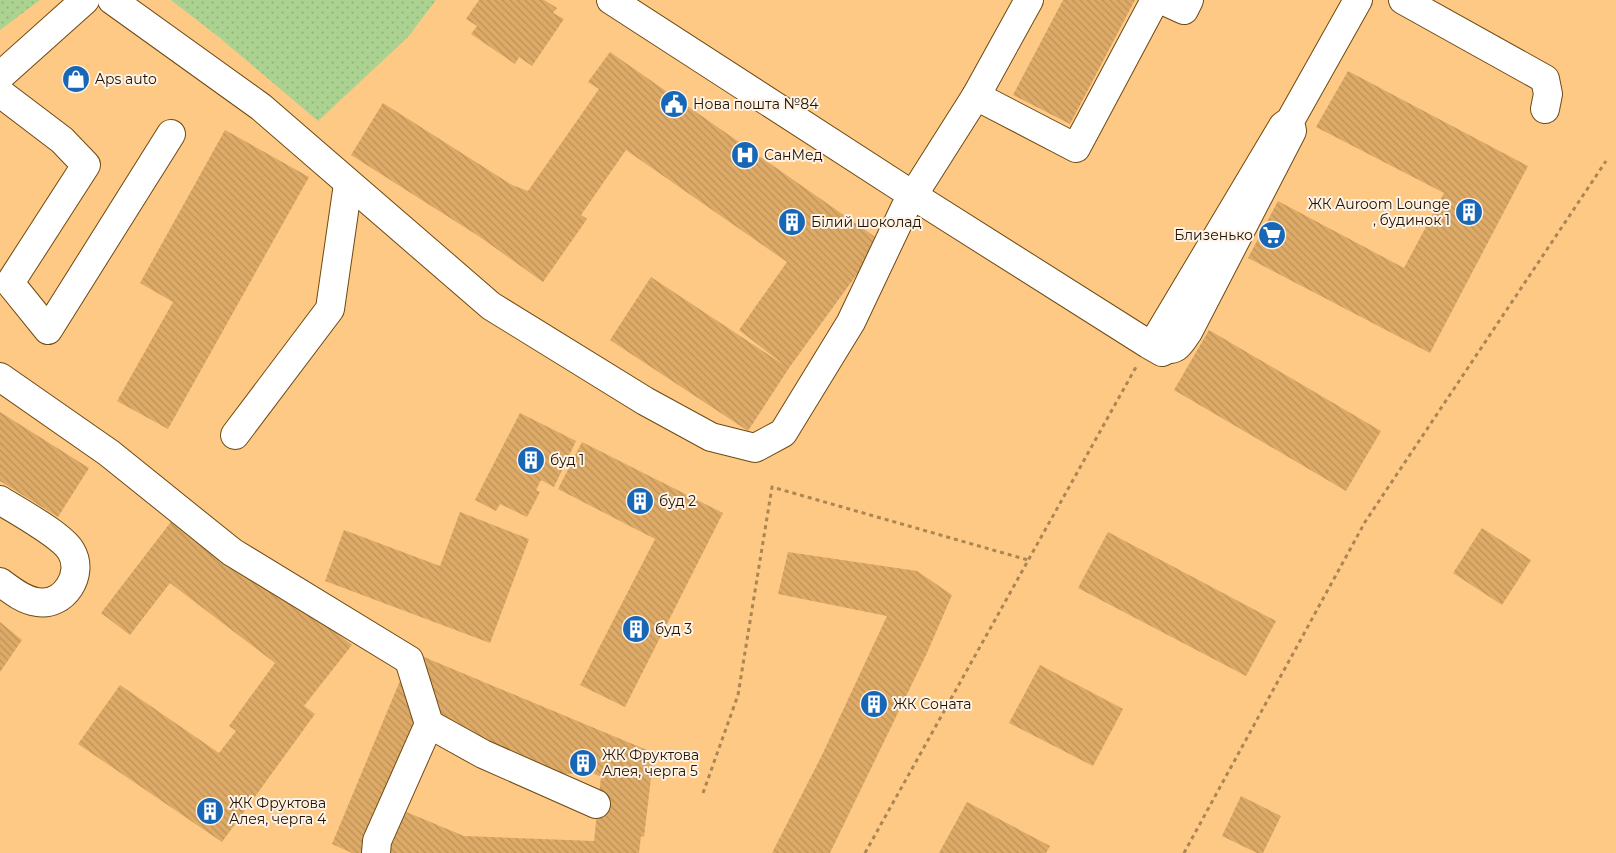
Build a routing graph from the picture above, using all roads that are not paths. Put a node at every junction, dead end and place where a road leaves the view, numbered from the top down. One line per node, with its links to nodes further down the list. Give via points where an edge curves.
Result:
1 (85, 0): 10 (street)
2 (112, 0): 15 (street, via 261,107)
3 (611, 0): 16 (street)
4 (1029, 0): 12 (street)
5 (1155, 0): 12 (street, via 1076,148)
6 (1162, 0): 7 (street, via 1184,10)
7 (1189, 0)
8 (1358, 0): 16 (street, via 1290,121 1283,126 1160,334 1156,346)
9 (1403, 0): 13 (street, via 1545,79 1548,94)
10 (0, 76)
11 (0, 93): 14 (street, via 62,140 86,165 10,283 48,330)
12 (976, 96): 16 (street)
13 (1545, 109)
14 (171, 134)
15 (348, 184): 16 (street, via 491,306 645,402 711,437 755,448 783,433 851,322 905,208); 18 (street, via 330,309)
16 (914, 196)
17 (0, 377): 21 (street, via 109,453 232,552 408,660)
18 (235, 435)
19 (0, 500): 20 (street, via 67,545 76,570 70,587 48,602 30,601)
20 (0, 582)
21 (430, 724): 22 (street, via 483,754); 23 (street, via 377,841)
22 (596, 804)
23 (376, 853)

